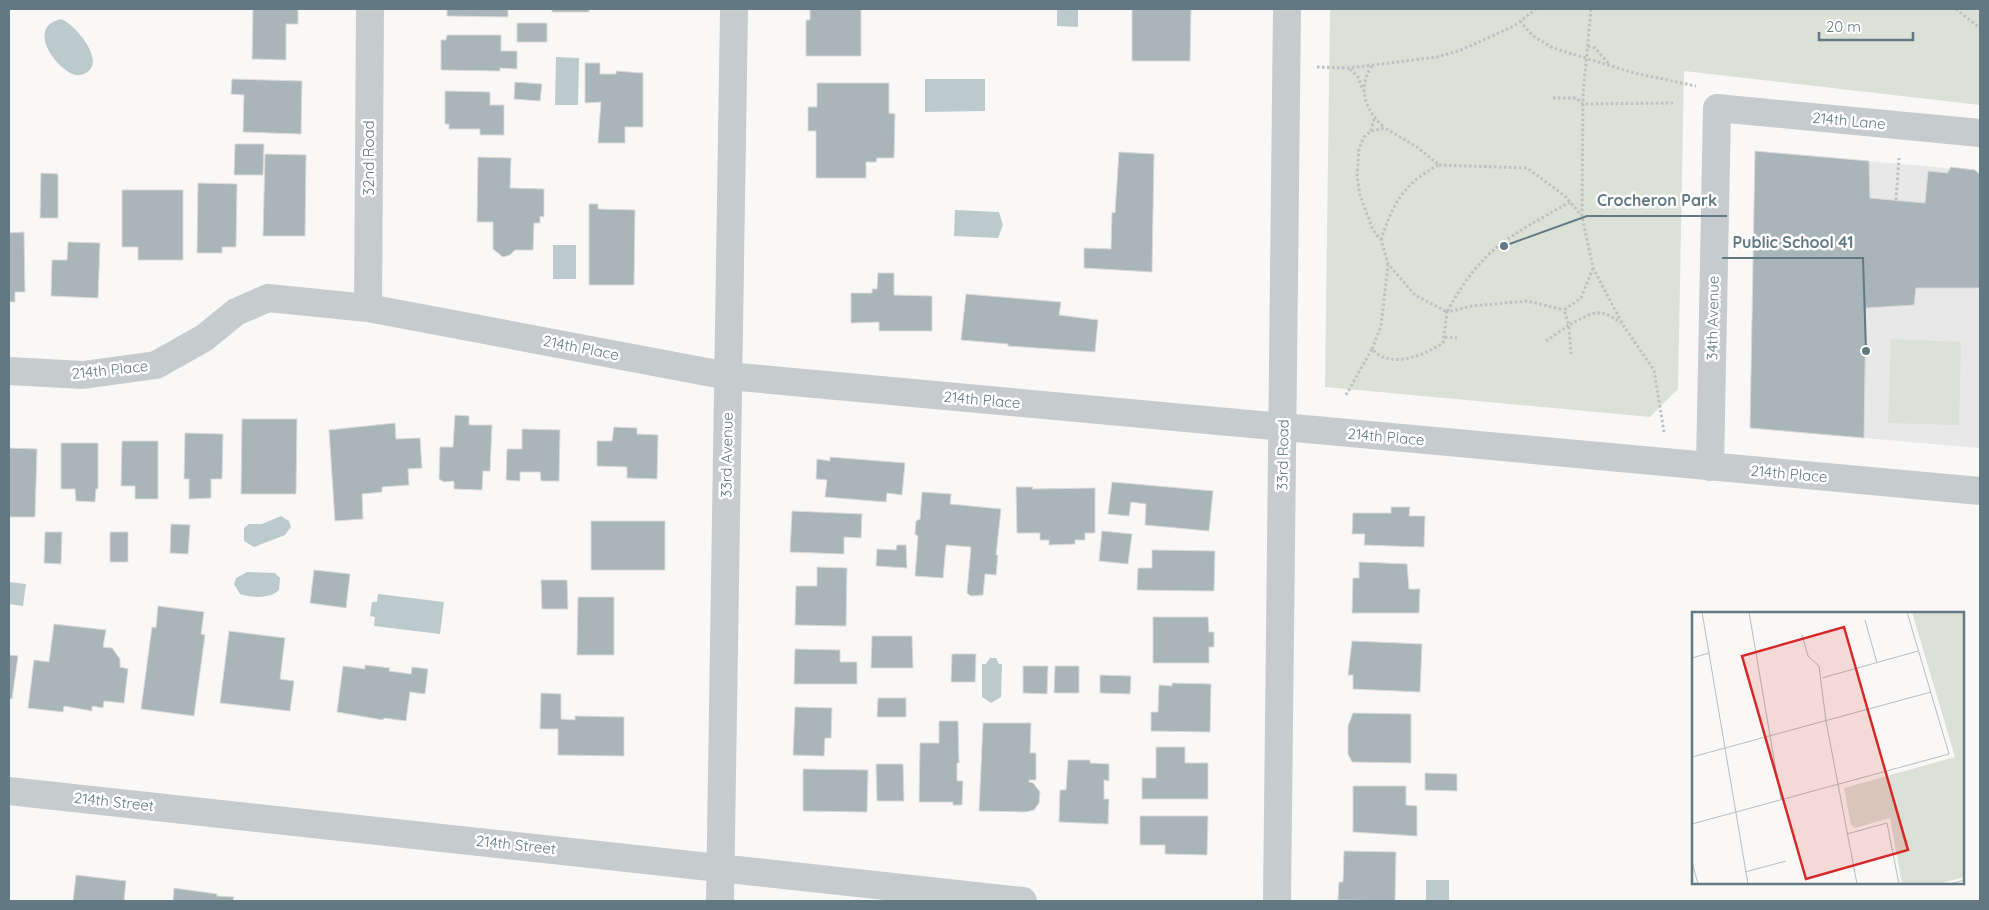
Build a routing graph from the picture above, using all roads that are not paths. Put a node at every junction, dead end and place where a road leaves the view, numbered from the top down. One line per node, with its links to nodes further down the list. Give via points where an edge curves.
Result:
1 (370, 9): 6 (street, 32nd Road)
2 (734, 9): 8 (street, 33rd Avenue)
3 (1287, 9): 9 (street, 33rd Road)
4 (1717, 108): 5 (street, 214th Lane); 10 (street, 34th Avenue)
5 (1980, 133)
6 (368, 308): 7 (street, 214th Place, via 268,298 236,312 204,338 156,365 82,375); 8 (street, 214th Place)
7 (9, 371)
8 (728, 376): 9 (street, 214th Place); 13 (street, 33rd Avenue)
9 (1284, 428): 10 (street, 214th Place); 16 (street, 33rd Road)
10 (1710, 467): 11 (street, 214th Place)
11 (1980, 491)
12 (9, 791): 13 (street, 214th Street)
13 (720, 867): 14 (street, 33rd Avenue); 15 (street, 214th Street)
14 (720, 901)
15 (1024, 901)
16 (1277, 901)

